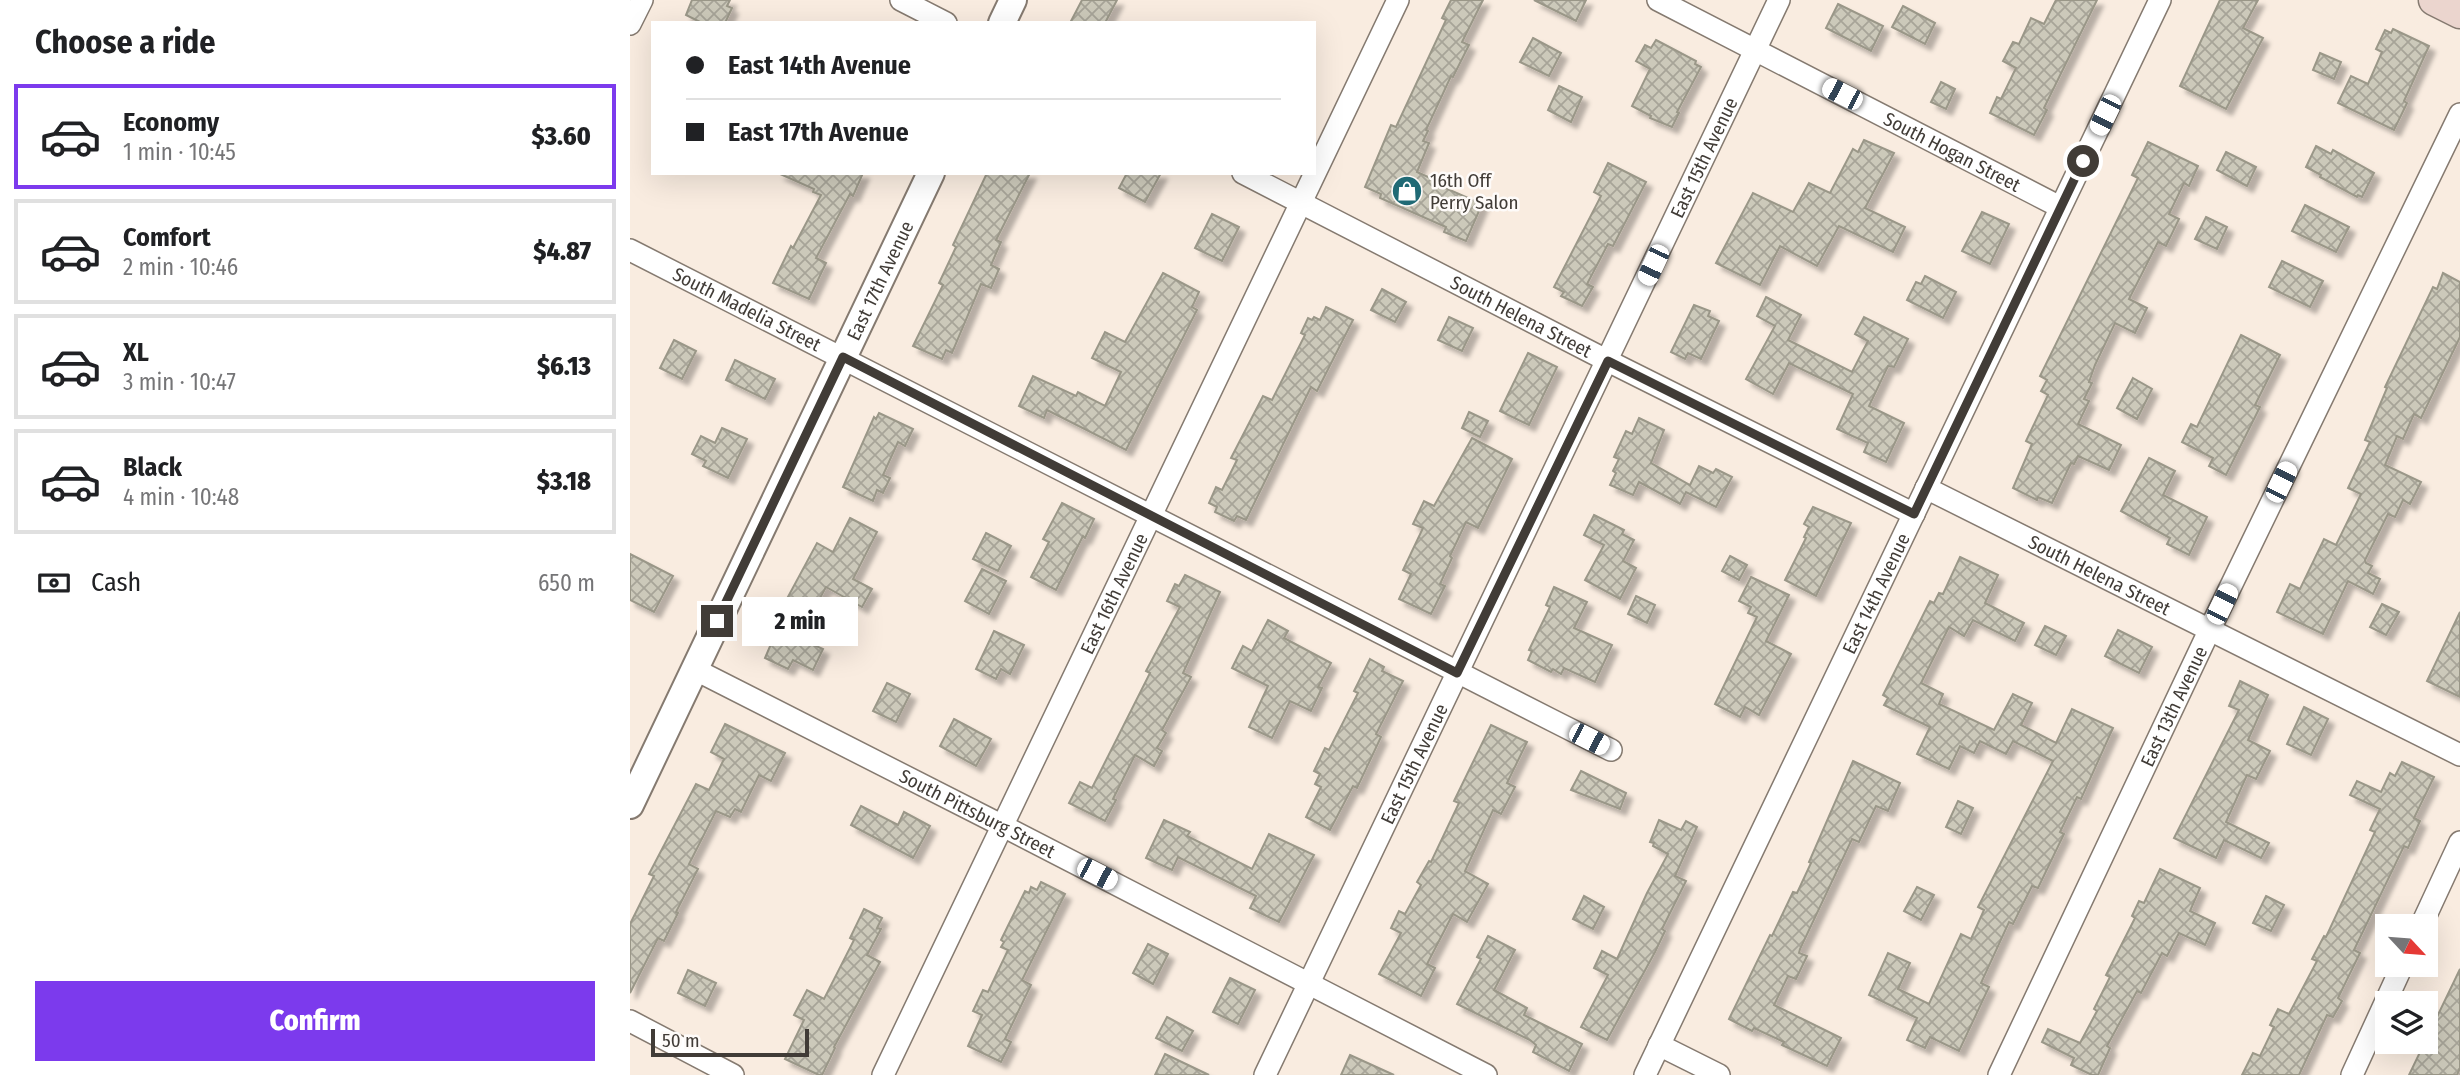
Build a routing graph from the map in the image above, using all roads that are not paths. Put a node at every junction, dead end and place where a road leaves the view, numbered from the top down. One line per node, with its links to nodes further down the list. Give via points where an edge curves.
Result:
1 (642, 0): 12 (street)
2 (901, 0): 10 (street)
3 (1013, 0): 11 (street)
4 (1398, 0): 15 (street, East 16th Avenue)
5 (1658, 0): 13 (street, South Hogan Street)
6 (1779, 0): 13 (street, East 15th Avenue)
7 (2160, 0): 20 (street, East 14th Avenue)
8 (2434, 0): 9 (main road)
9 (2460, 13)
10 (942, 21)
11 (1003, 21)
12 (630, 24)
13 (1756, 50): 20 (street, South Hogan Street); 23 (street, East 15th Avenue)
14 (2460, 114): 27 (street, East 13th Avenue)
15 (1316, 172)
16 (930, 175): 22 (street, East 17th Avenue)
17 (1247, 175): 19 (street, South Helena Street)
18 (1314, 175): 19 (street, East 16th Avenue)
19 (1301, 203): 23 (street, South Helena Street); 26 (street, East 16th Avenue)
20 (2060, 206): 24 (street, East 14th Avenue)
21 (630, 250): 22 (street, South Madelia Street)
22 (843, 357): 26 (street, South Madelia Street); 28 (street, East 17th Avenue)
23 (1608, 361): 25 (street, South Helena Street); 29 (street, East 15th Avenue)
24 (1926, 488): 25 (street, East 14th Avenue); 27 (street, South Helena Street)
25 (1914, 514): 39 (street, East 14th Avenue)
26 (1152, 517): 29 (street, South Madelia Street); 33 (street, East 16th Avenue)
27 (2210, 629): 31 (street, South Helena Street); 46 (street, East 13th Avenue)
28 (694, 669): 32 (street, East 17th Avenue); 33 (street, South Pittsburg Street)
29 (1457, 673): 30 (street, South Madelia Street); 37 (street, East 15th Avenue)
30 (1611, 750)
31 (2460, 755)
32 (630, 805)
33 (1003, 826): 37 (street, South Pittsburg Street); 41 (street, East 16th Avenue)
34 (2460, 842): 35 (street)
35 (2427, 914)
36 (2397, 977): 47 (street)
37 (1308, 983): 42 (street, East 15th Avenue); 43 (street, South Pittsburg Street)
38 (630, 1021): 40 (street)
39 (1659, 1045): 44 (street, East 14th Avenue); 45 (street)
40 (733, 1075)
41 (883, 1075)
42 (1265, 1075)
43 (1486, 1075)
44 (1645, 1075)
45 (1719, 1075)
46 (1999, 1075)
47 (2352, 1075)

